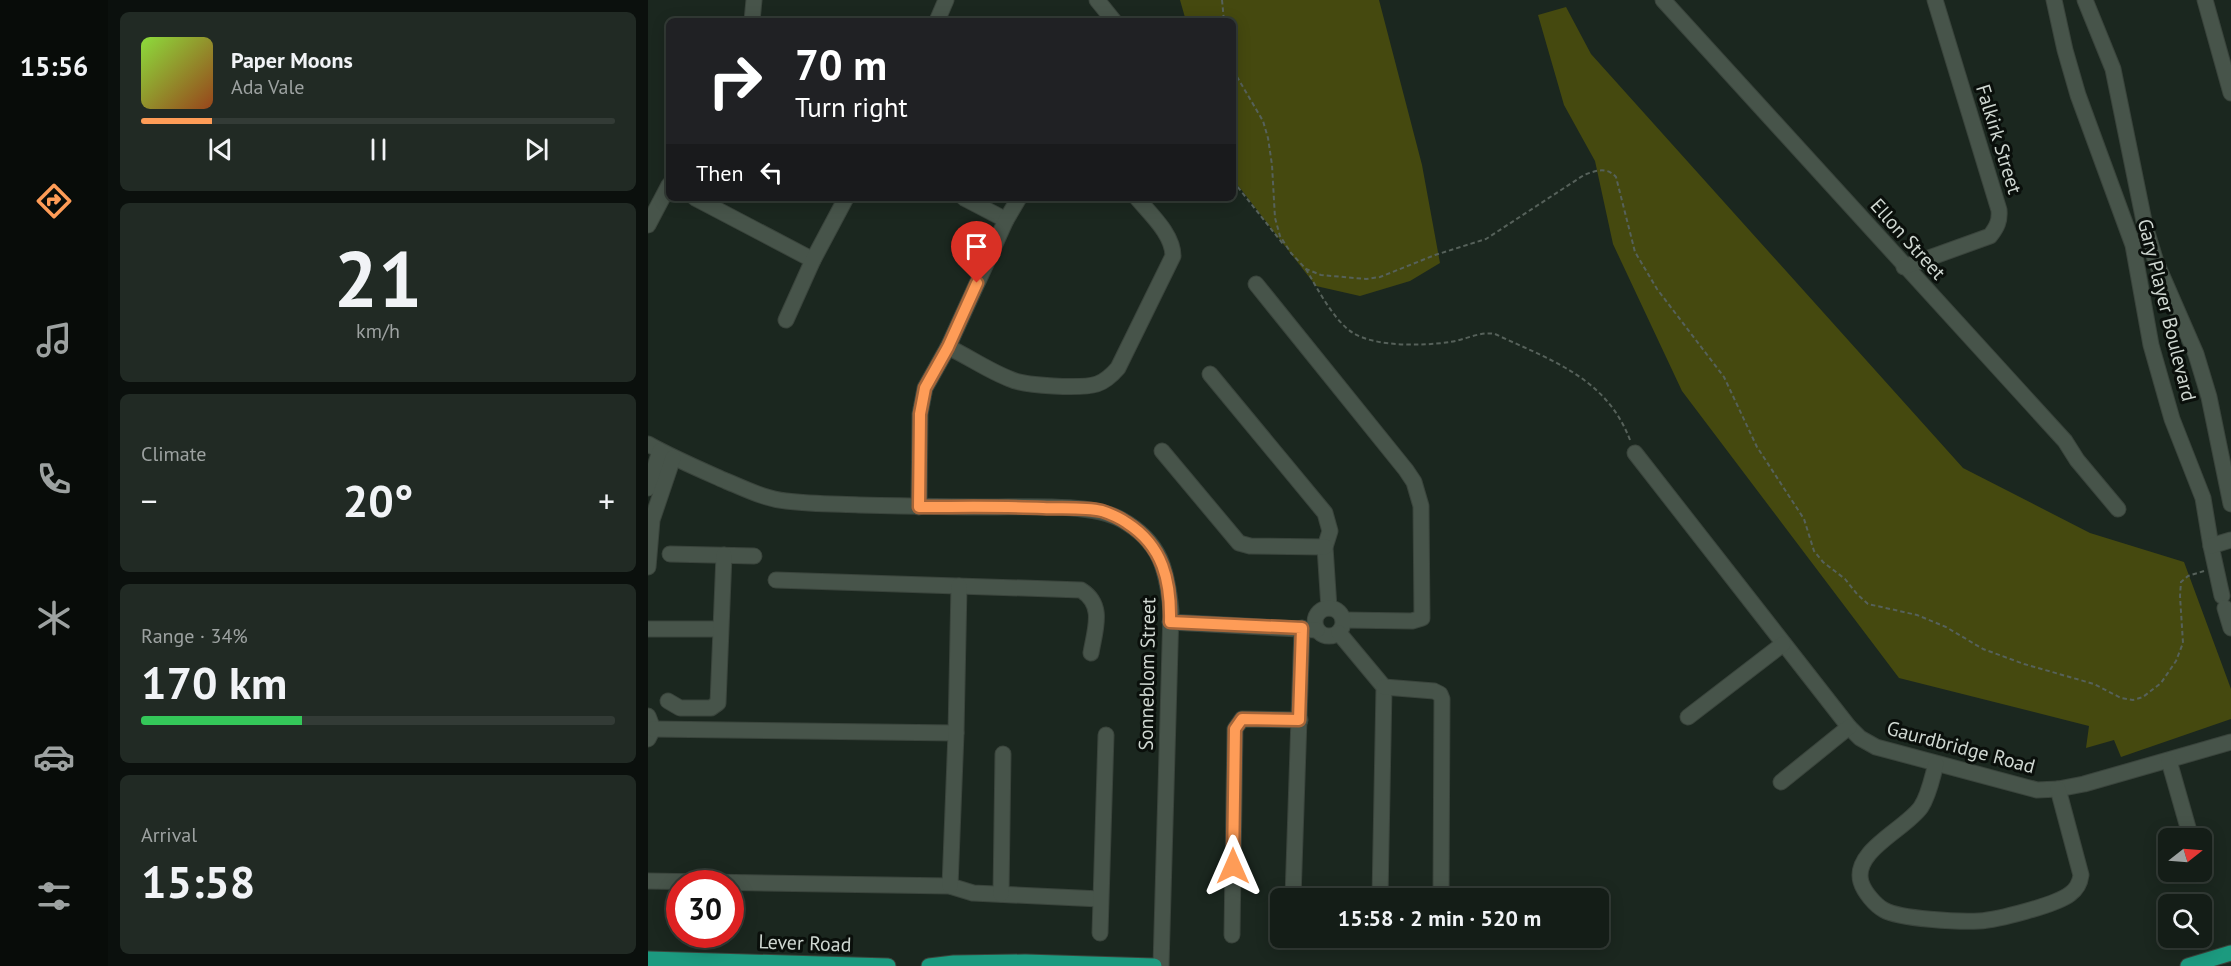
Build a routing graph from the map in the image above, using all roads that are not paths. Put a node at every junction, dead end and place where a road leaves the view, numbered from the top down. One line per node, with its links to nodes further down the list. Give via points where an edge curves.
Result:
1 (754, 0): 9 (street)
2 (946, 0): 10 (street)
3 (1097, 0): 11 (street)
4 (1663, 0): 22 (street, Ellon Street)
5 (1935, 0): 22 (street, Falkirk Street, via 1999,218 1990,236)
6 (2054, 0): 36 (street, Gary Player Boulevard, via 2078,95 2133,245 2151,345 2172,419 2204,498)
7 (2085, 0): 31 (street, Gary Player Boulevard, via 2115,78 2156,262 2196,354 2209,397)
8 (2205, 0): 12 (street)
9 (752, 18)
10 (938, 18)
11 (1112, 18)
12 (2231, 93)
13 (666, 191): 20 (street)
14 (701, 201): 21 (street)
15 (844, 201): 21 (street)
16 (970, 201): 19 (street)
17 (1017, 201): 19 (street)
18 (1139, 201): 25 (street, via 1169,240 1173,256 1112,376 1088,386 1029,384 1011,380)
19 (1006, 220): 25 (street)
20 (648, 225)
21 (813, 260): 24 (street)
22 (1905, 267): 33 (street, Ellon Street, via 2065,441)
23 (1256, 284): 47 (street, via 1407,470 1418,490 1422,618)
24 (786, 320)
25 (948, 347): 32 (street, via 925,388 922,402)
26 (1210, 374): 37 (street, via 1322,507 1330,531)
27 (660, 451): 30 (street); 32 (street, Sonneblom Street, via 759,495 784,501); 34 (street, via 657,501)
28 (1162, 451): 37 (street, via 1239,543)
29 (1635, 453): 51 (street, Gaurdbridge Road)
30 (648, 488)
31 (2231, 504)
32 (919, 507): 45 (street, Sonneblom Street, via 1076,509 1120,519 1146,538 1162,562)
33 (2118, 510)
34 (649, 534): 41 (street)
35 (2231, 540): 36 (street)
36 (2211, 546): 49 (street, Gary Player Boulevard)
37 (1325, 547): 44 (street)
38 (670, 554): 39 (street)
39 (724, 555): 40 (street); 48 (street)
40 (754, 556)
41 (648, 567)
42 (776, 580): 43 (street)
43 (959, 586): 52 (street, via 1081,590 1096,607); 59 (street)
44 (1329, 608): 46 (street, via 1320,611); 47 (street, via 1338,611)
45 (1170, 617): 46 (street); 82 (street, Sonneblom Street)
46 (1311, 626): 47 (street, via 1324,636 1334,636); 56 (street)
47 (1341, 626): 53 (street)
48 (720, 628): 50 (street); 54 (street, via 717,706 680,708)
49 (2231, 628)
50 (648, 629)
51 (1783, 644): 55 (street); 57 (street, Gaurdbridge Road)
52 (1091, 653)
53 (1384, 687): 71 (street); 72 (street, via 1434,691 1442,699)
54 (668, 701)
55 (1688, 717)
56 (1299, 720): 70 (street); 76 (street, via 1242,719 1235,729)
57 (1848, 727): 64 (street, Gaurdbridge Road, via 1876,747); 65 (street)
58 (650, 728): 59 (street)
59 (956, 733): 69 (street)
60 (1106, 735): 74 (street)
61 (2231, 742): 63 (street, Gaurdbridge Road)
62 (1003, 754): 73 (street)
63 (2169, 761): 66 (street, Gaurdbridge Road); 67 (street)
64 (1936, 764): 66 (street, Gaurdbridge Road, via 2031,790); 66 (street, via 1921,807 1862,862 1860,880 1864,889 1878,906 1894,914 1992,920 2072,893 2081,875)
65 (1781, 782)
66 (2058, 789)
67 (2188, 828)
68 (648, 881): 69 (street)
69 (950, 886): 73 (street, via 973,893)
70 (1293, 888)
71 (1380, 888)
72 (1441, 888)
73 (1001, 894): 74 (street)
74 (1100, 899): 75 (street)
75 (1100, 933)
76 (1232, 935)
77 (2231, 953): 83 (main road)
78 (648, 959): 79 (main road, Lever Road)
79 (888, 966)
80 (929, 966): 81 (main road, via 1025,962)
81 (1154, 966)
82 (1161, 966)
83 (2188, 966)

